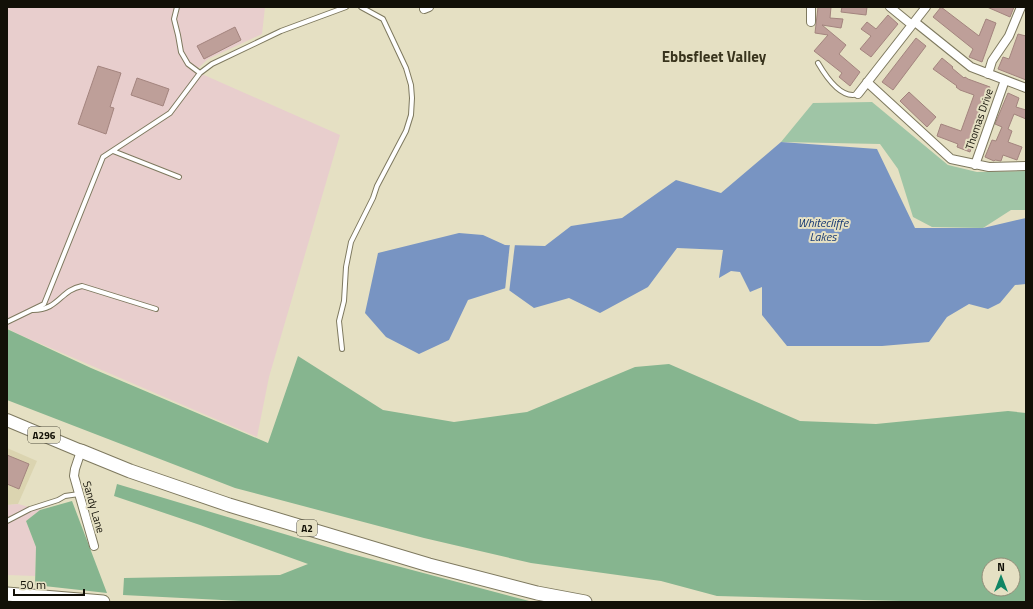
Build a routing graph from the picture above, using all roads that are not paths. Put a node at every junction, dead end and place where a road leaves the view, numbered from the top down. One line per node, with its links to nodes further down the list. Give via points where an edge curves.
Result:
1 (176, 7): 13 (lane, via 174,19 181,52 188,64)
2 (346, 7): 10 (lane)
3 (361, 7): 26 (lane, via 383,19 406,68 412,98 411,115 406,131 351,242 339,321)
4 (811, 7): 8 (street)
5 (890, 7): 9 (street)
6 (926, 7): 9 (street)
7 (1021, 7): 14 (street, via 1009,36 992,61)
8 (811, 22)
9 (914, 23): 14 (street, via 971,67); 16 (street)
10 (268, 37): 11 (lane); 13 (lane, via 212,64)
11 (270, 42)
12 (818, 63): 18 (lane, via 835,86 852,95)
13 (200, 73): 19 (lane, via 170,113)
14 (988, 74): 15 (street)
15 (1004, 80): 17 (street); 20 (street, Thomas Drive)
16 (867, 82): 18 (street); 20 (street, Thomas Drive, via 951,159)
17 (1026, 88)
18 (858, 94)
19 (113, 152): 22 (lane); 23 (lane, via 103,157 44,304)
20 (975, 165): 21 (street, Thomas Drive)
21 (1026, 166)
22 (179, 177)
23 (31, 310): 24 (lane, via 46,309 71,289 82,286); 25 (lane)
24 (156, 310)
25 (7, 322)
26 (342, 349)
27 (7, 420): 28 (main road, A296)
28 (81, 451): 29 (street, Sandy Lane, via 74,471); 34 (highway, A2, via 229,505 314,531 537,593)
29 (80, 494): 30 (lane, via 30,508); 31 (street, Sandy Lane)
30 (7, 521)
31 (94, 546)
32 (7, 594): 33 (highway)
33 (102, 602)
34 (585, 602)

